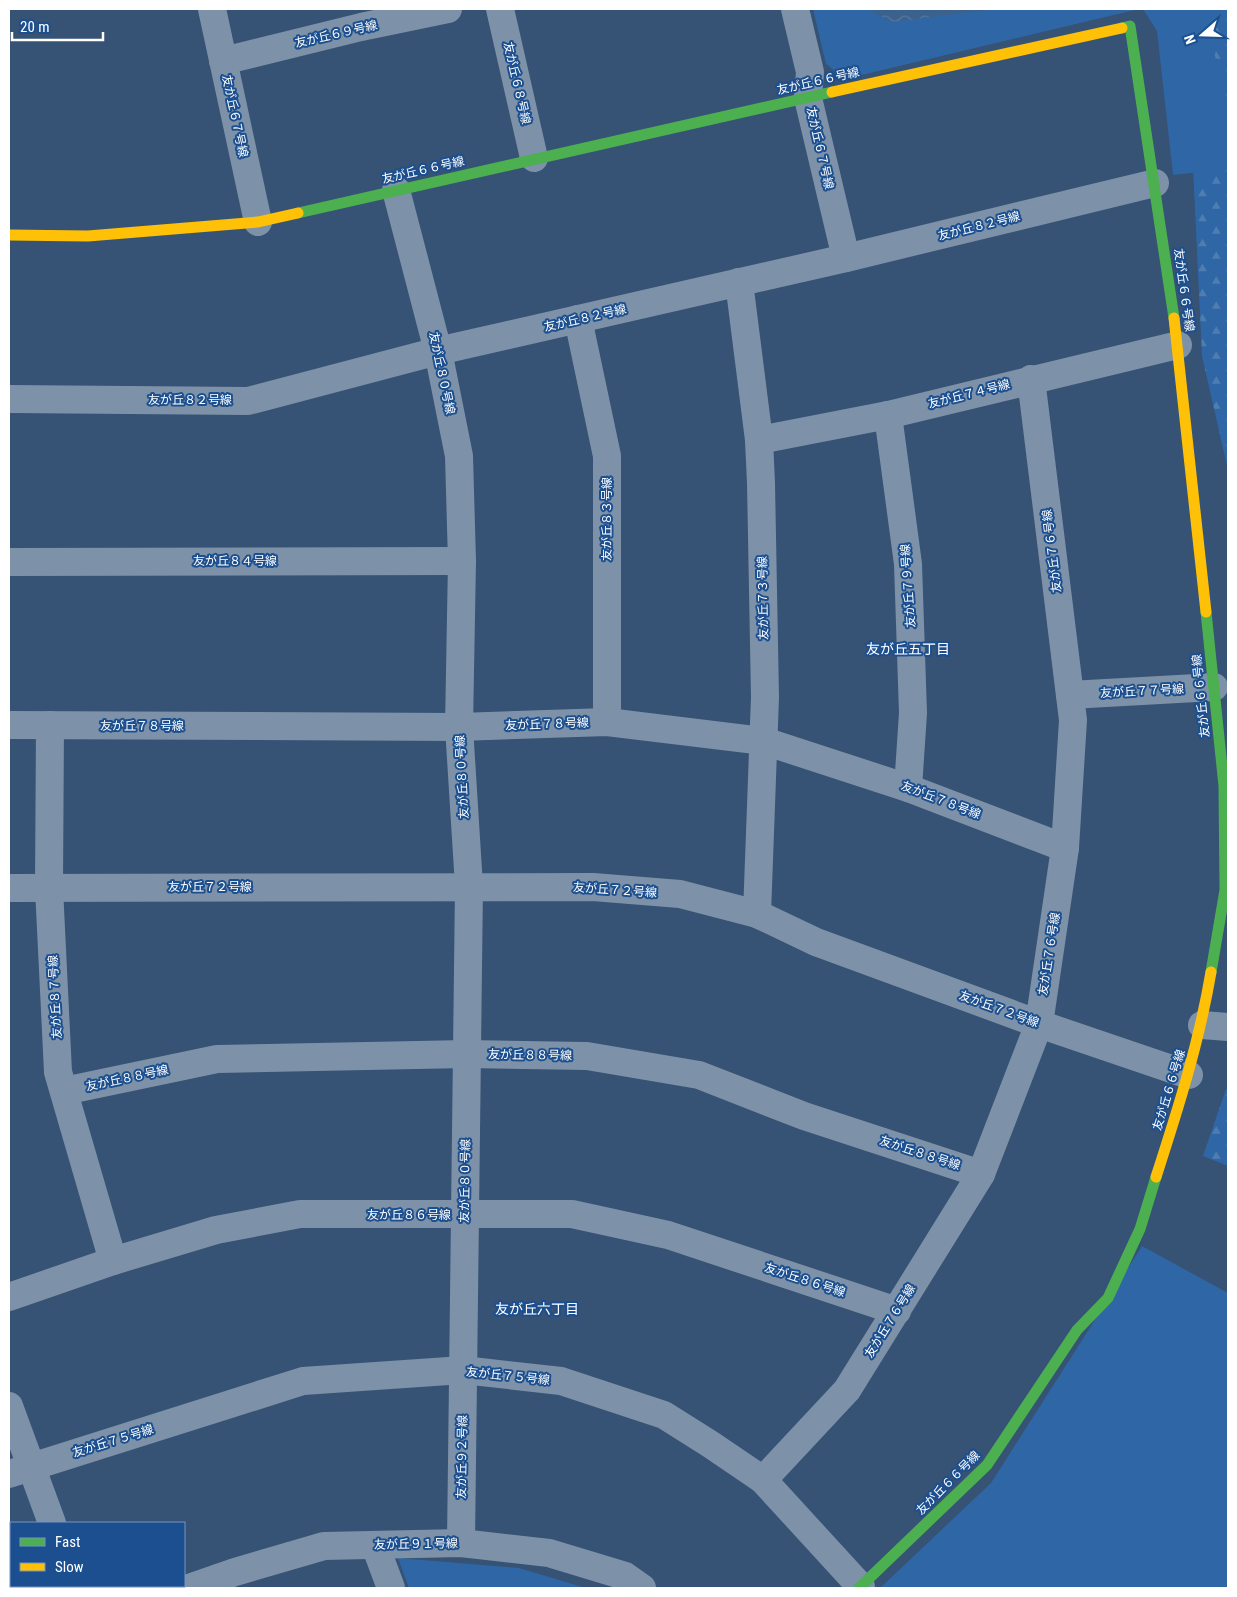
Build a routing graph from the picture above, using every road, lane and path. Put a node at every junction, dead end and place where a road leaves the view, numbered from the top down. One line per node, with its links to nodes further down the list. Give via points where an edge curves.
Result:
1 (212, 9): 6 (street, 友が丘６７号線)
2 (448, 9): 5 (street, 友が丘６９号線)
3 (500, 9): 8 (street, 友が丘６８号線)
4 (795, 9): 7 (street, 友が丘６７号線, via 810,72)
5 (359, 18): 6 (street, 友が丘６９号線)
6 (224, 61): 11 (street, 友が丘６７号線)
7 (808, 98): 8 (street, 友が丘６６号線); 9 (street, 友が丘６６号線, via 1130,26); 13 (street, 友が丘６７号線)
8 (534, 158): 10 (street, 友が丘６６号線)
9 (1156, 183): 13 (street, 友が丘８２号線); 16 (street, 友が丘６６号線)
10 (396, 190): 11 (street, 友が丘６６号線); 17 (street, 友が丘８０号線)
11 (258, 222): 12 (street, 友が丘６６号線, via 88,236)
12 (9, 235)
13 (846, 258): 14 (street, 友が丘８２号線)
14 (739, 282): 15 (street, 友が丘８２号線); 21 (street, 友が丘７３号線)
15 (578, 319): 17 (street, 友が丘８２号線); 26 (street, 友が丘８３号線, via 607,456)
16 (1178, 345): 18 (street, 友が丘７４号線); 24 (street, 友が丘６６号線)
17 (438, 351): 19 (street, 友が丘８２号線, via 248,401); 22 (street, 友が丘８０号線, via 459,456)
18 (1031, 379): 20 (street, 友が丘７４号線); 25 (street, 友が丘７６号線)
19 (9, 399)
20 (888, 415): 21 (street, 友が丘７４号線); 32 (street, 友が丘７９号線, via 909,573 913,713)
21 (758, 440): 30 (street, 友が丘７３号線)
22 (462, 561): 23 (street, 友が丘８４号線); 29 (street, 友が丘８０号線)
23 (9, 562)
24 (1214, 687): 25 (street, 友が丘７７号線); 31 (street, 友が丘６６号線)
25 (1070, 695): 33 (street, 友が丘７６号線, via 1073,720)
26 (607, 722): 29 (street, 友が丘７８号線); 30 (street, 友が丘７８号線)
27 (9, 724): 28 (street, 友が丘７８号線)
28 (50, 725): 29 (street, 友が丘７８号線); 36 (street, 友が丘８７号線)
29 (459, 726): 34 (street, 友が丘８０号線)
30 (764, 740): 32 (street, 友が丘７８号線); 37 (street, 友が丘７３号線)
31 (1226, 786): 39 (street, 友が丘６６号線, via 1224,890)
32 (908, 788): 33 (street, 友が丘７８号線)
33 (1065, 848): 38 (street, 友が丘７６号線)
34 (468, 886): 36 (street, 友が丘７２号線); 37 (street, 友が丘７２号線, via 593,887 680,894); 41 (street, 友が丘８０号線)
35 (9, 888): 36 (street, 友が丘７２号線)
36 (49, 888): 43 (street, 友が丘８７号線, via 58,1072)
37 (757, 914): 38 (street, 友が丘７２号線, via 816,942)
38 (1039, 1024): 42 (street, 友が丘７２号線); 44 (street, 友が丘７６号線)
39 (1202, 1025): 40 (street); 42 (street, 友が丘６６号線)
40 (1228, 1027)
41 (466, 1054): 43 (street, 友が丘８８号線, via 217,1059); 44 (street, 友が丘８８号線, via 587,1056 699,1074 804,1116); 45 (street, 友が丘８０号線)
42 (1189, 1075): 58 (street, 友が丘６６号線, via 1140,1229 1108,1298 1078,1330 987,1465)
43 (64, 1091): 46 (street, 友が丘８７号線)
44 (981, 1174): 48 (street, 友が丘７６号線)
45 (465, 1216): 46 (street, 友が丘８６号線, via 300,1214 216,1230); 48 (street, 友が丘８６号線, via 572,1214 668,1235); 49 (street, 友が丘８０号線)
46 (113, 1261): 47 (street, 友が丘８６号線)
47 (9, 1297)
48 (897, 1311): 52 (street, 友が丘７６号線, via 847,1390)
49 (463, 1370): 51 (street, 友が丘７５号線, via 303,1381); 52 (street, 友が丘７５号線, via 561,1382 664,1415); 54 (street, 友が丘９２号線)
50 (9, 1406): 51 (street)
51 (19, 1470): 53 (street)
52 (763, 1480): 58 (street, 友が丘７５号線)
53 (51, 1522)
54 (461, 1543): 55 (street, 友が丘９１号線); 57 (street, 友が丘９１号線, via 549,1553)
55 (375, 1545): 56 (street, 友が丘９１号線, via 324,1546); 60 (street)
56 (238, 1580): 59 (street, 友が丘９１号線)
57 (626, 1584)
58 (860, 1587)
59 (189, 1588)
60 (392, 1588)

